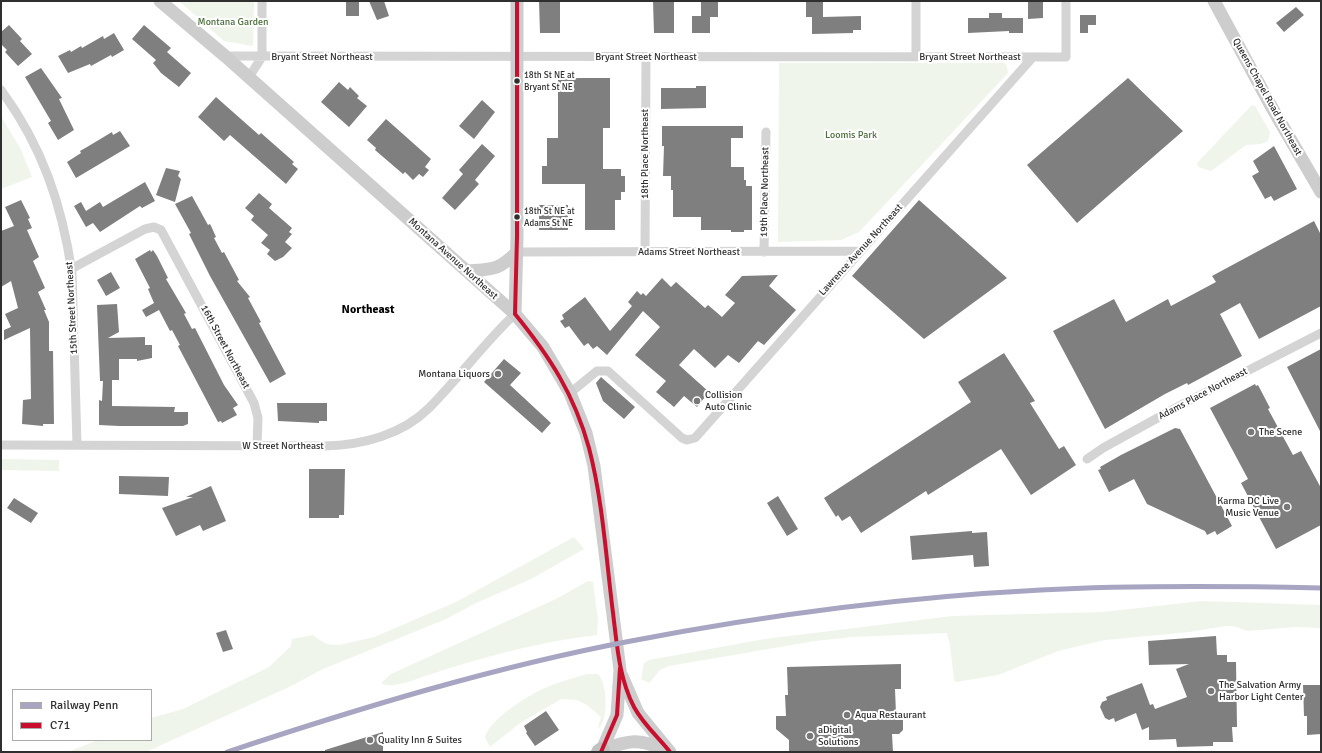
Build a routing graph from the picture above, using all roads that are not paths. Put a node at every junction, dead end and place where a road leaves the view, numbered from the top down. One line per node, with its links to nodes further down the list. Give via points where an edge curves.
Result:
1 (160, 1): 7 (main road, Montana Avenue Northeast)
2 (262, 1): 8 (street)
3 (517, 1): 9 (main road)
4 (916, 1): 11 (street)
5 (1066, 1): 12 (street, Bryant Street Northeast, via 1066,57)
6 (1214, 1): 16 (main road, Queens Chapel Road Northeast)
7 (226, 56): 8 (street, Bryant Street Northeast); 13 (main road, Montana Avenue Northeast)
8 (262, 57): 9 (street, Bryant Street Northeast); 13 (street)
9 (517, 57): 10 (street, Bryant Street Northeast); 17 (main road)
10 (646, 57): 11 (street, Bryant Street Northeast); 18 (street, 18th Place Northeast)
11 (916, 57): 12 (street, Bryant Street Northeast)
12 (1033, 57): 20 (street, Lawrence Avenue Northeast)
13 (249, 77): 22 (main road, Montana Avenue Northeast)
14 (1, 90): 21 (street, 15th Street Northeast, via 24,124 49,175 57,200)
15 (766, 132): 19 (street, 19th Place Northeast)
16 (1321, 192)
17 (517, 252): 18 (street, Adams Street Northeast); 22 (main road, via 501,267); 23 (main road)
18 (645, 252): 19 (street, Adams Street Northeast)
19 (764, 252): 20 (street, Adams Street Northeast)
20 (860, 252): 25 (street, Lawrence Avenue Northeast, via 698,436 687,440 678,436 608,371 597,371)
21 (71, 269): 27 (street, 15th Street Northeast); 28 (street, 16th Street Northeast, via 149,228 162,230 254,403 258,418)
22 (467, 271): 23 (main road, Montana Avenue Northeast)
23 (515, 314): 25 (main road, Montana Avenue Northeast, via 543,347); 28 (street, W Street Northeast, via 428,409 396,430 372,440 339,446)
24 (1321, 332): 29 (street, Adams Place Northeast, via 1181,405)
25 (570, 393): 30 (main road, Montana Avenue Northeast, via 586,433 594,466)
26 (1, 445): 27 (street, W Street Northeast)
27 (77, 445): 28 (street, W Street Northeast)
28 (257, 446)
29 (1087, 459)
30 (620, 670): 31 (main road, Montana Avenue Northeast, via 617,715); 32 (main road, Montana Avenue Northeast, via 638,713)
31 (601, 751): 32 (main road, via 624,742 636,741)
32 (670, 752)

